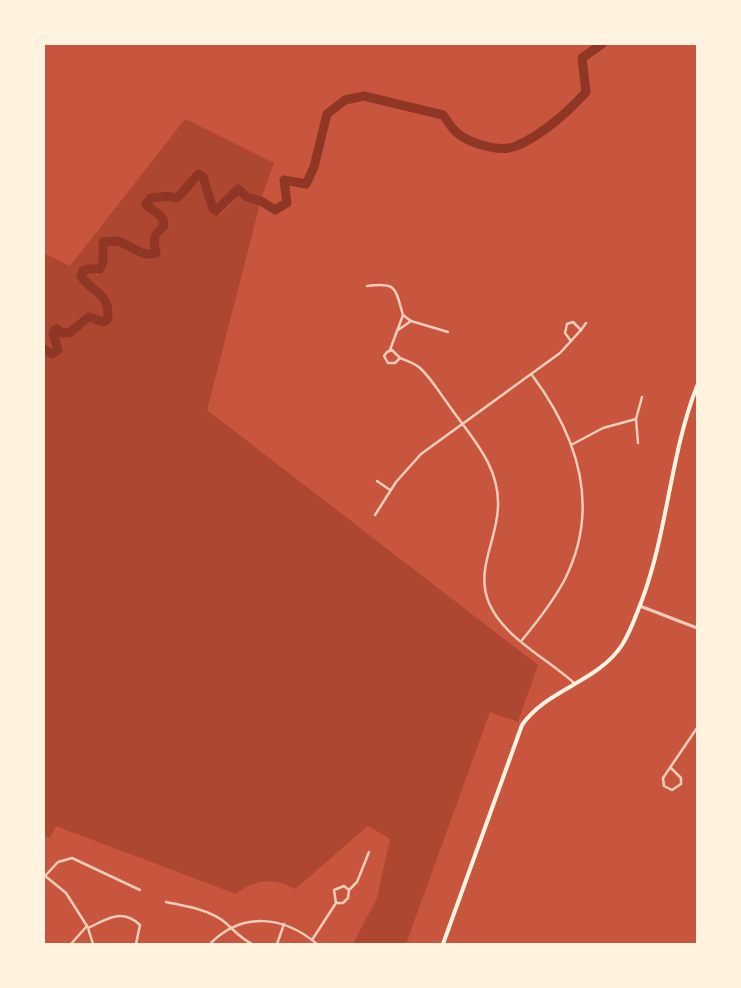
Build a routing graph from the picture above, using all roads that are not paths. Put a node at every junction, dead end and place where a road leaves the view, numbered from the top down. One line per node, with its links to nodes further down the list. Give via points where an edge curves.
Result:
1 (367, 286): 2 (street, via 388,284 393,287)
2 (403, 315): 3 (street); 5 (street)
3 (411, 321): 5 (street); 7 (street)
4 (586, 323): 6 (street)
5 (398, 330): 9 (street)
6 (581, 330): 8 (street); 8 (street, via 573,322 567,324 564,331)
7 (448, 332)
8 (571, 341): 11 (street)
9 (390, 350): 10 (street); 10 (street, via 384,356 387,363 395,363)
10 (400, 358): 15 (street, via 421,369)
11 (532, 375): 15 (street); 17 (street, via 558,413)
12 (697, 386): 21 (main road, via 684,424 655,562)
13 (642, 397): 14 (street)
14 (636, 418): 16 (street); 17 (street, via 603,428)
15 (463, 424): 19 (street, via 421,454); 23 (street, via 488,462 497,488 497,517 484,571 486,595 501,623)
16 (638, 443)
17 (573, 444): 23 (street, via 582,492 576,551 559,590)
18 (377, 481): 19 (street)
19 (390, 490): 20 (street)
20 (376, 515)
21 (640, 606): 22 (street); 24 (main road, via 617,652)
22 (697, 628)
23 (522, 640): 24 (street)
24 (574, 683): 44 (main road, via 536,708 520,730)
25 (697, 728): 26 (street)
26 (670, 768): 26 (street, via 662,782 672,790 681,784 680,778)
27 (369, 852): 30 (street, via 357,882)
28 (44, 876): 29 (street, via 58,862 72,858); 34 (street, via 66,893)
29 (140, 890)
30 (348, 890): 32 (street, via 346,901); 32 (street, via 344,886 336,888 333,893)
31 (166, 902): 35 (street, via 212,914)
32 (336, 903): 36 (street)
33 (284, 924): 35 (street, via 257,921); 36 (street); 42 (street)
34 (87, 927): 37 (street); 38 (street); 39 (street, via 111,916 126,916 140,924)
35 (231, 928): 40 (street); 41 (street, via 237,936)
36 (312, 940): 43 (street)
37 (71, 944)
38 (93, 944)
39 (136, 944)
40 (210, 944)
41 (252, 944)
42 (277, 944)
43 (316, 944)
44 (443, 944)

